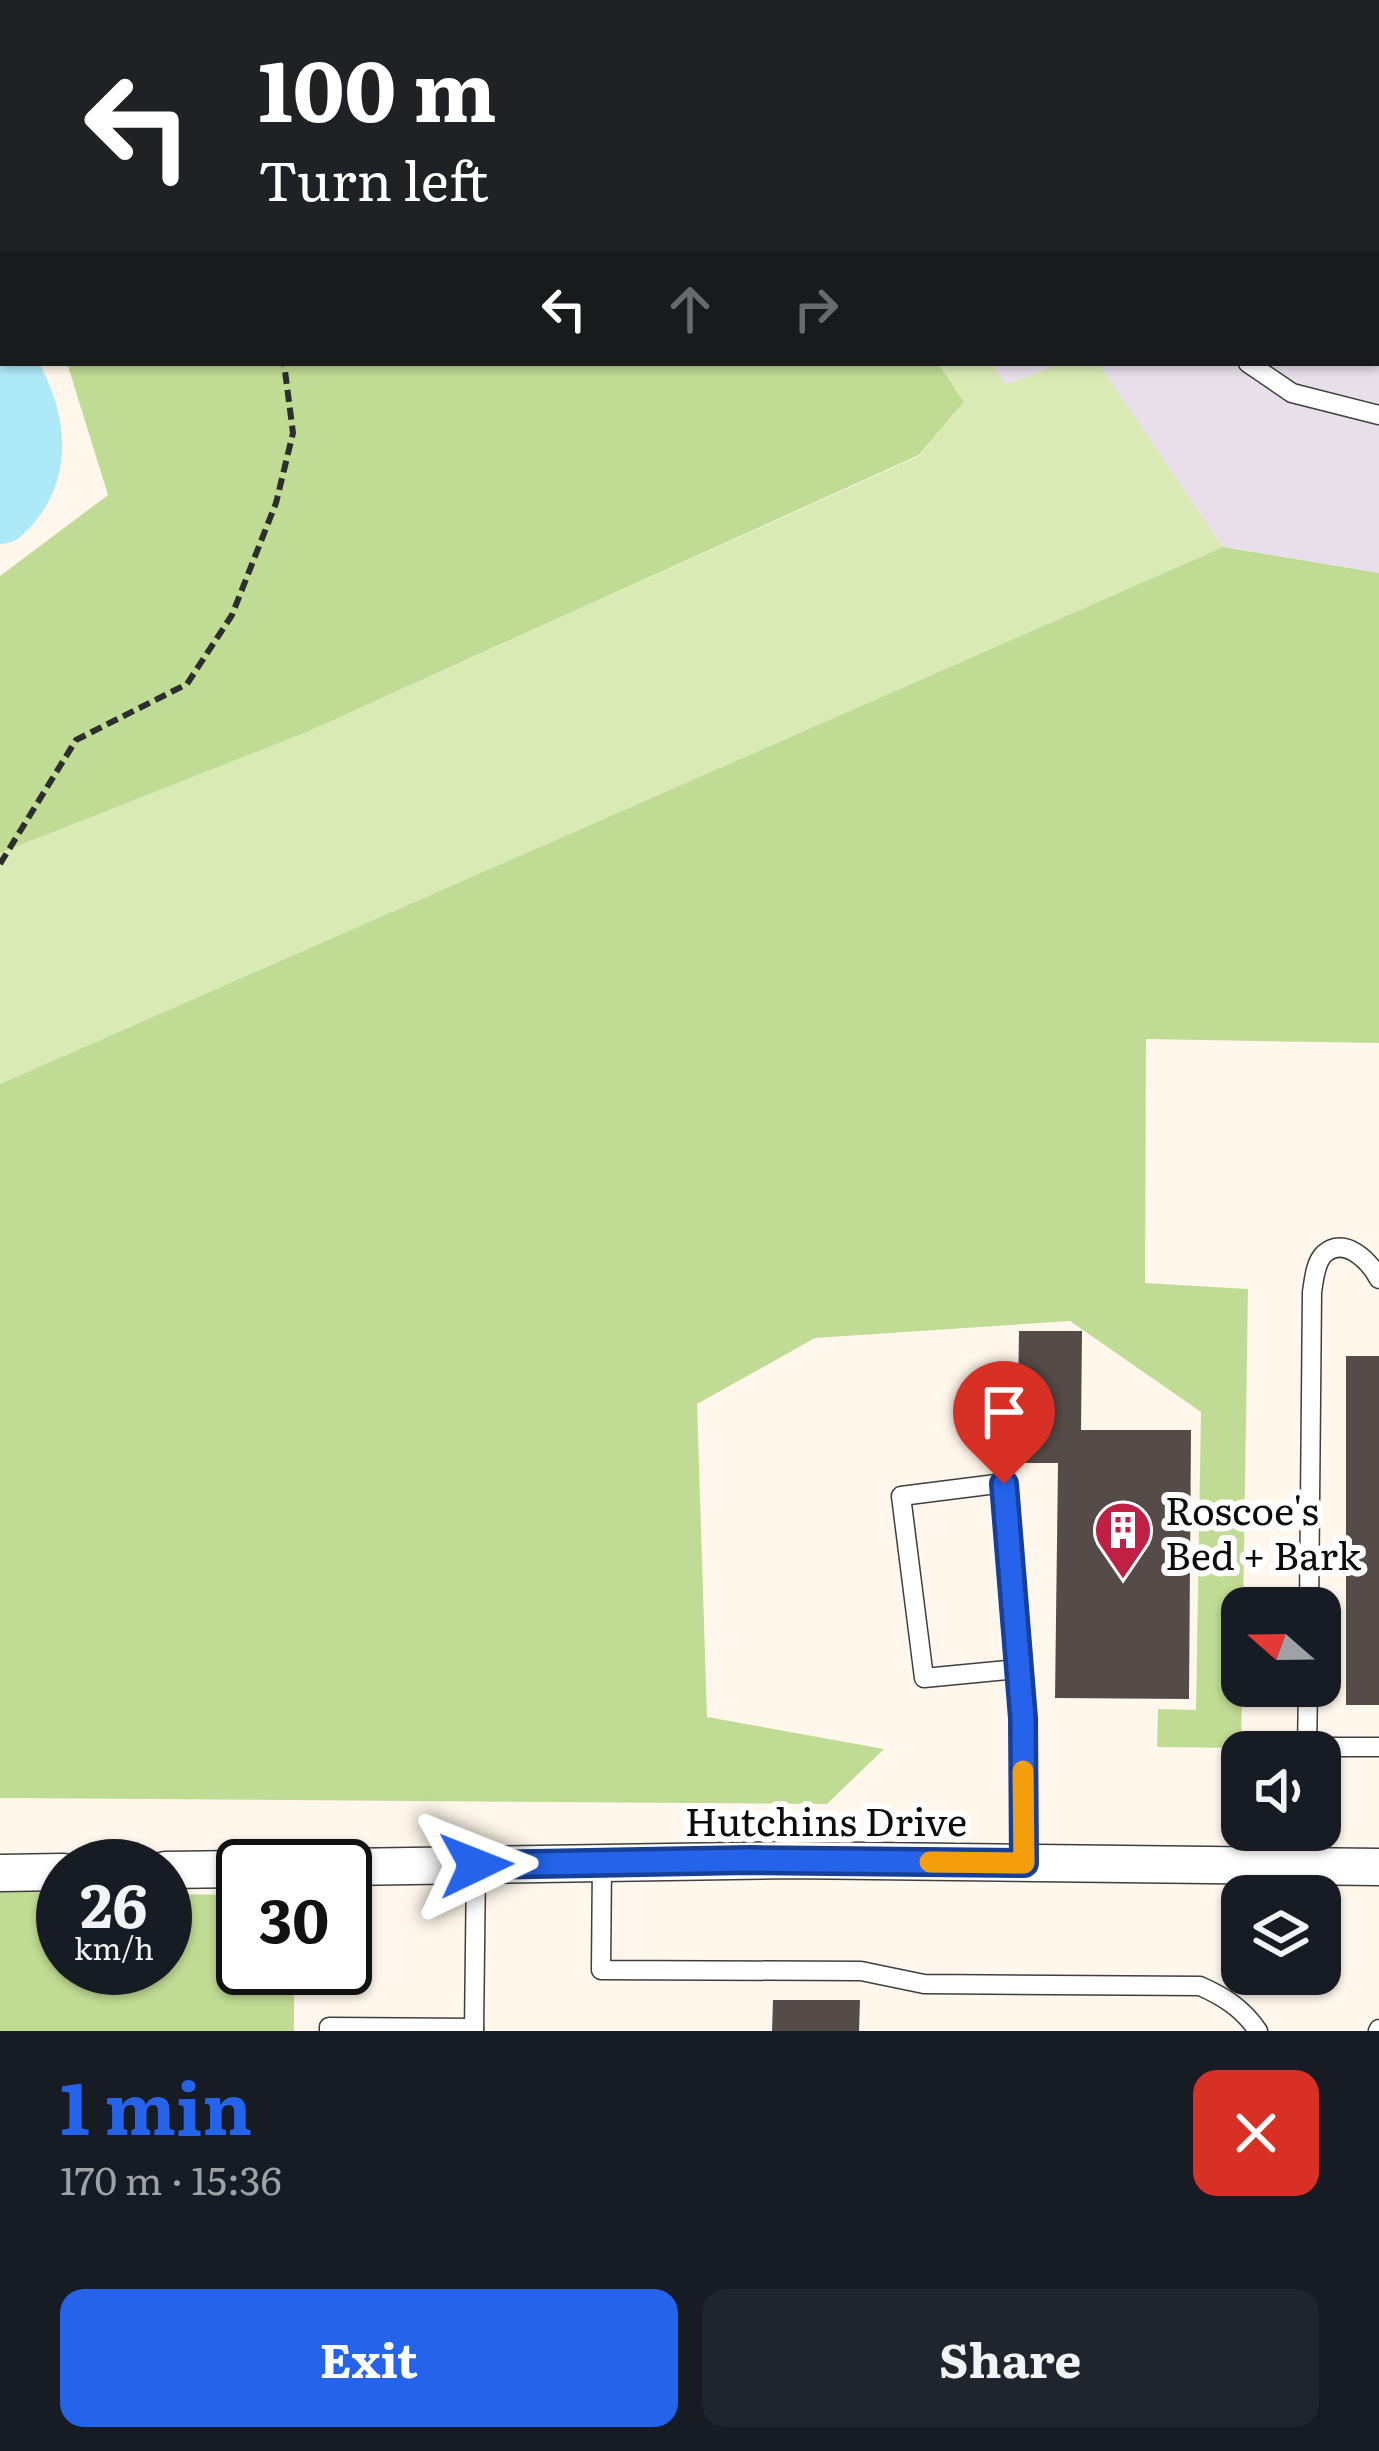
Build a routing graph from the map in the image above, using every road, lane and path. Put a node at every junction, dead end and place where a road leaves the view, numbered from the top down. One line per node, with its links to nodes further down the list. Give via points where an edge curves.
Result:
1 (284, 366): 4 (path, via 293,433 276,503 232,615 187,684 76,740)
2 (1252, 366): 3 (lane, via 1292,393)
3 (1379, 415)
4 (0, 864)
5 (1379, 1279): 6 (lane, via 1364,1256 1348,1250 1322,1256 1316,1269)
6 (1309, 1587)
7 (1018, 1669): 7 (lane, via 1004,1484 902,1496 924,1678); 13 (lane)
8 (1379, 1748): 9 (lane)
9 (1341, 1749)
10 (1250, 1851): 13 (street, Hutchins Drive)
11 (1317, 1851): 16 (street, Hutchins Drive)
12 (602, 1862): 13 (street, Hutchins Drive); 14 (street, Hutchins Drive); 21 (lane, via 602,1970 1200,1986 1224,1997)
13 (1024, 1863)
14 (476, 1865): 15 (street, Hutchins Drive); 19 (lane)
15 (372, 1867)
16 (1379, 1868)
17 (36, 1872): 18 (street)
18 (0, 1873)
19 (474, 2030): 20 (lane)
20 (329, 2031)
21 (1258, 2031)

